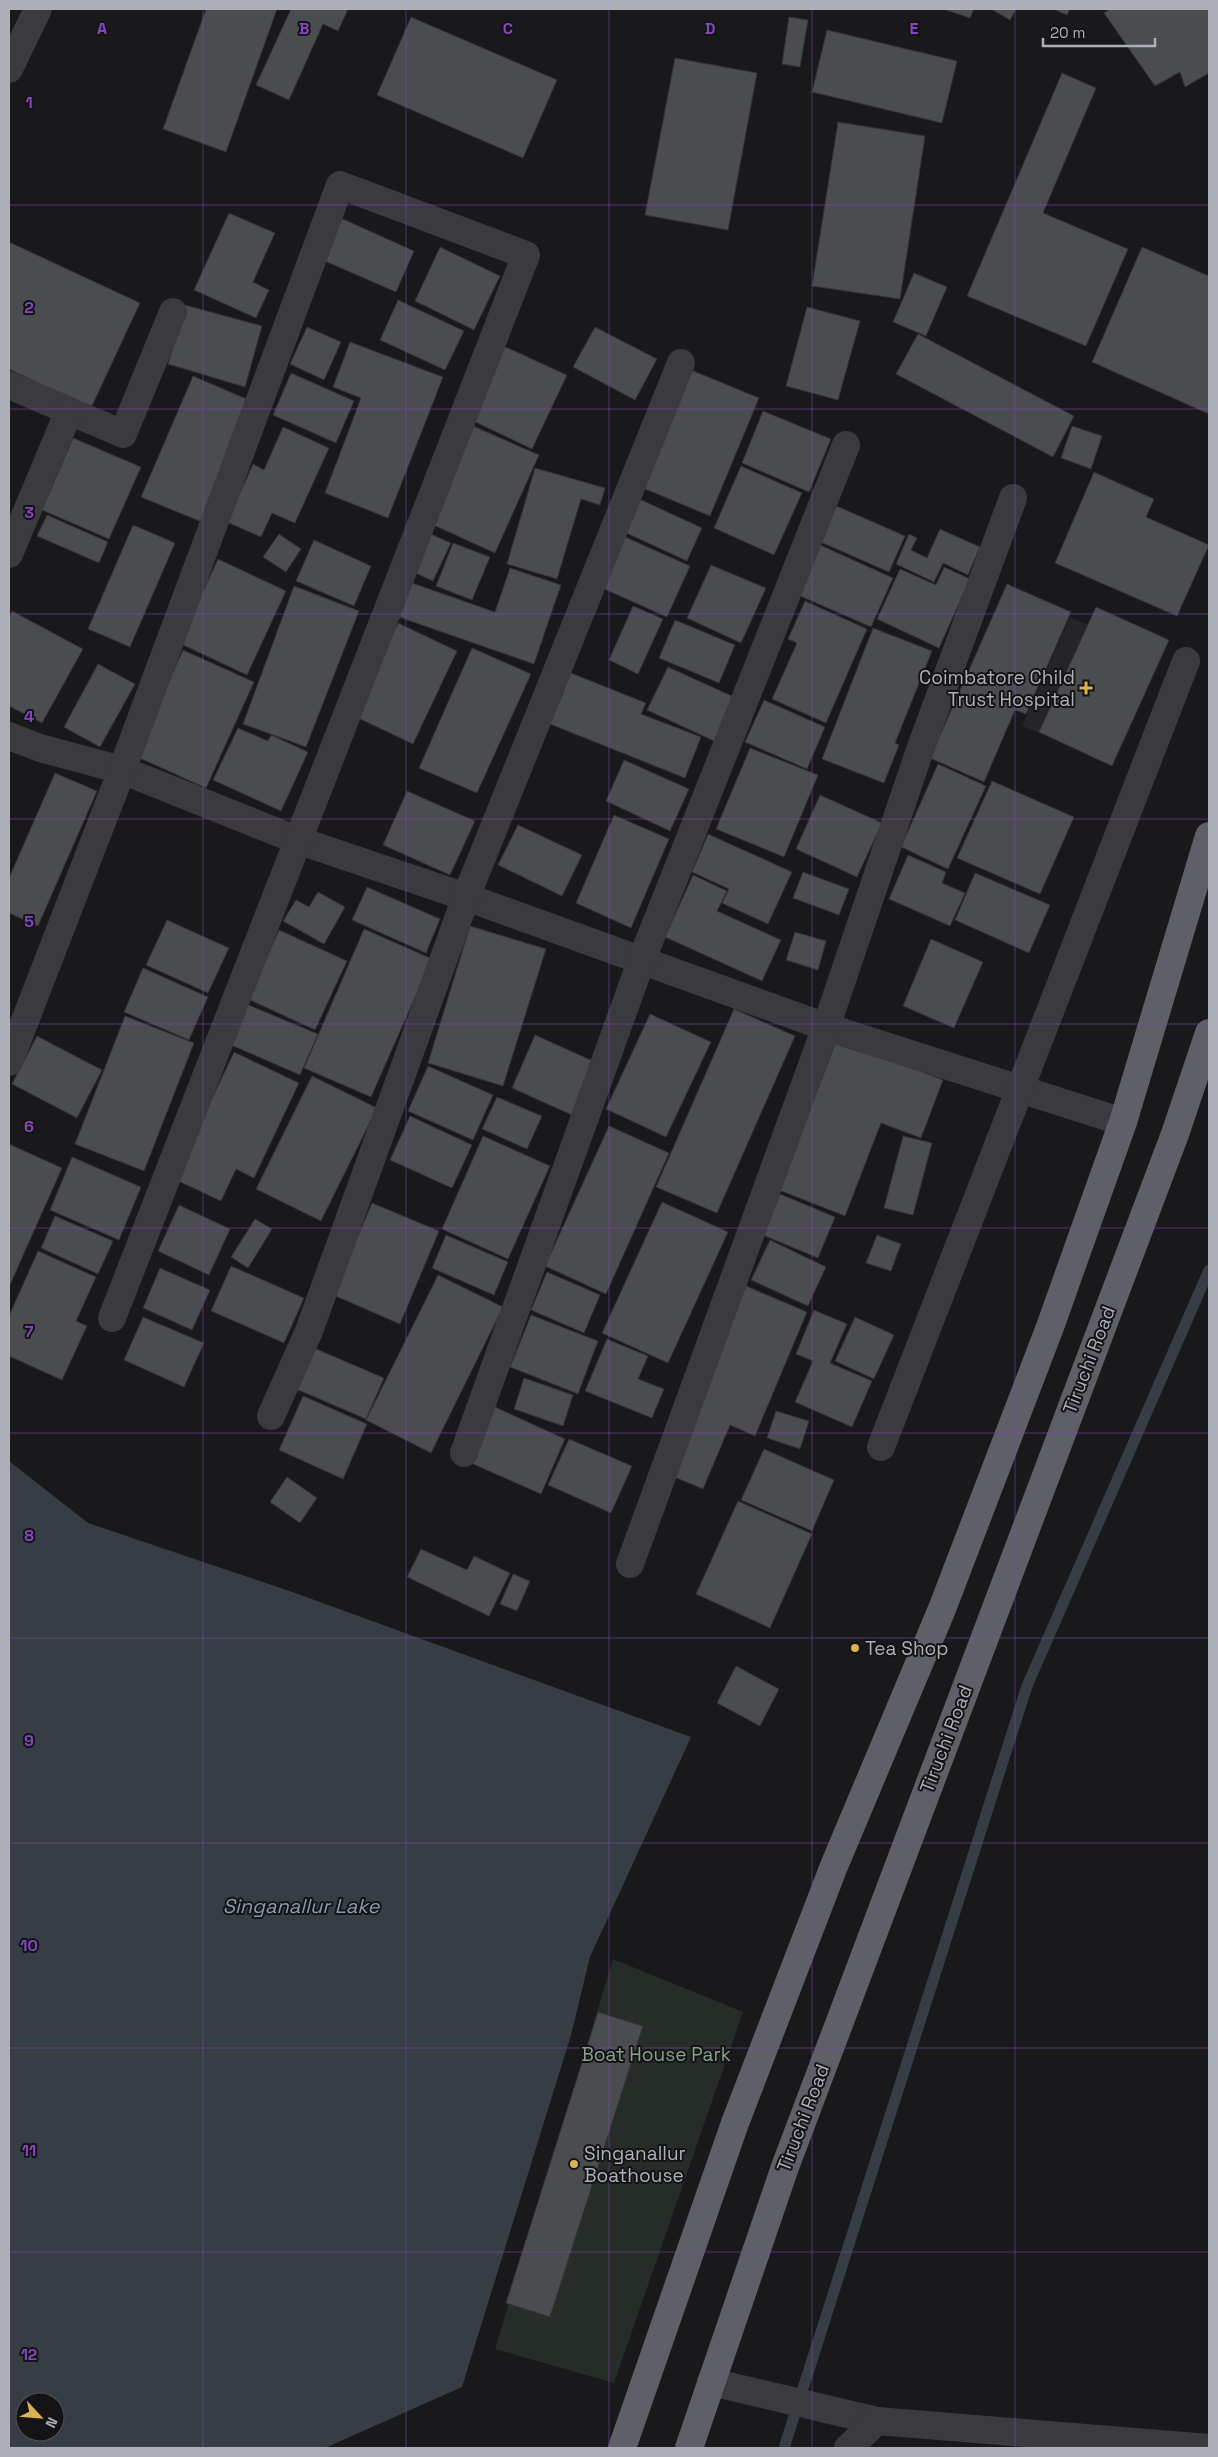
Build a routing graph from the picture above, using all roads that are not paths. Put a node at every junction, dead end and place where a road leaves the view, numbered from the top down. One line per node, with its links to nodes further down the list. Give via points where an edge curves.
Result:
1 (38, 9): 2 (street)
2 (9, 69)
3 (173, 312): 6 (street, via 123,434)
4 (681, 363): 15 (street)
5 (9, 385): 6 (street)
6 (69, 411): 9 (street)
7 (846, 445): 16 (street)
8 (1013, 498): 17 (street, via 920,750)
9 (9, 554)
10 (1186, 661): 20 (street)
11 (9, 736): 12 (street, via 40,748)
12 (122, 770): 14 (street); 14 (street, via 340,185 526,255); 19 (street)
13 (1209, 836): 21 (highway)
14 (297, 840): 15 (street); 22 (street)
15 (466, 897): 16 (street); 23 (street, via 309,1331)
16 (642, 959): 17 (street); 25 (street)
17 (826, 1027): 20 (street); 26 (street)
18 (1209, 1032): 27 (highway, Tiruchi Road, via 1175,1134 785,2167)
19 (9, 1062)
20 (1020, 1089): 21 (street); 24 (street)
21 (1123, 1122): 29 (highway, via 1050,1326 942,1609 834,1866 734,2123)
22 (112, 1318)
23 (271, 1416)
24 (882, 1447)
25 (464, 1453)
26 (630, 1564)
27 (711, 2382): 28 (street); 30 (highway, Tiruchi Road)
28 (877, 2421): 31 (street); 32 (street)
29 (622, 2448)
30 (689, 2448)
31 (848, 2448)
32 (1209, 2448)

